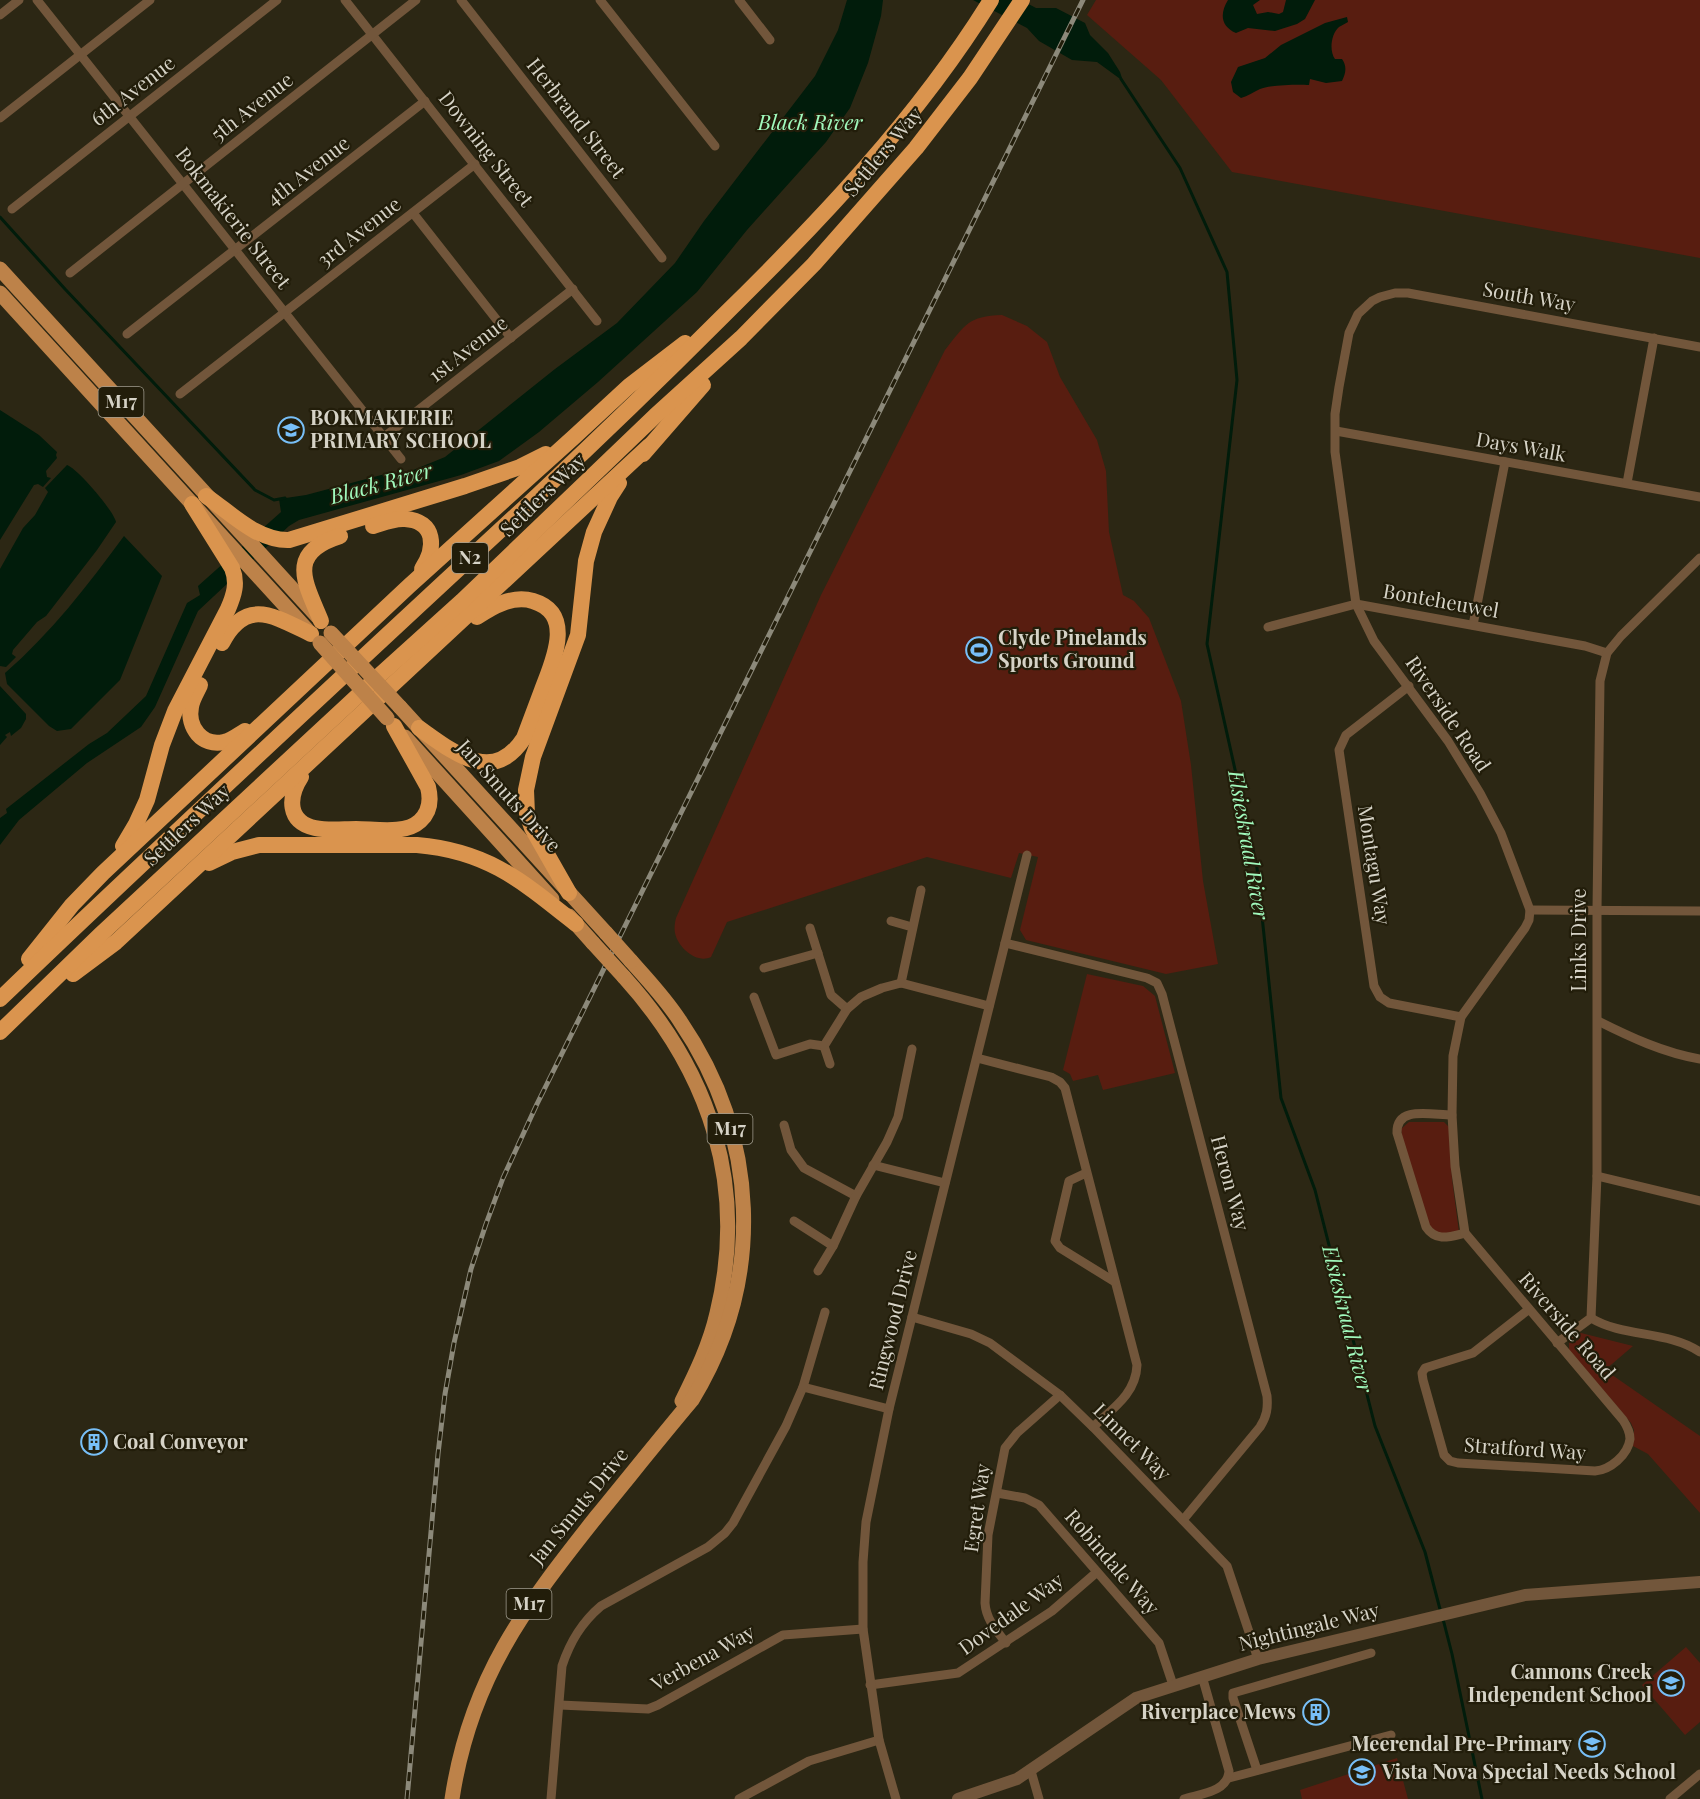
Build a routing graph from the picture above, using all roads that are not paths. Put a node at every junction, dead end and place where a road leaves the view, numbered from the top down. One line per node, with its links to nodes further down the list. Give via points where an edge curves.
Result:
1 (19, 0): 12 (street)
2 (37, 0): 15 (street, Bokmakierie Street)
3 (150, 0): 15 (street)
4 (277, 0): 17 (street, 6th Avenue)
5 (345, 0): 13 (street, Downing Street)
6 (416, 0): 13 (street, 5th Avenue)
7 (461, 0): 25 (street, Herbrand Street)
8 (600, 0): 19 (street)
9 (739, 0): 14 (street)
10 (1022, 0): 36 (highway, Settlers Way / N2, via 970,78 916,148 814,264)
11 (987, 7): 33 (highway, Settlers Way / N2, via 921,99 847,188)
12 (0, 15)
13 (372, 35): 16 (street, Downing Street); 21 (street, 5th Avenue)
14 (770, 40)
15 (81, 55): 17 (street, Bokmakierie Street); 18 (street)
16 (425, 101): 20 (street, Downing Street); 24 (street, 4th Avenue)
17 (129, 117): 21 (street, Bokmakierie Street); 22 (street, 6th Avenue)
18 (0, 118)
19 (715, 146)
20 (475, 164): 23 (street, 3rd Avenue); 28 (street, Downing Street)
21 (183, 184): 24 (street, Bokmakierie Street); 27 (street, 5th Avenue)
22 (12, 209)
23 (413, 213): 30 (street, 3rd Avenue); 35 (street)
24 (235, 251): 30 (street, Bokmakierie Street); 34 (street, 4th Avenue)
25 (662, 258)
26 (0, 269): 48 (main road, M17)
27 (70, 273)
28 (573, 289): 32 (street, Downing Street); 35 (street, 1st Avenue)
29 (0, 294): 48 (main road, M17)
30 (285, 312): 39 (street, 3rd Avenue); 42 (street, Bokmakierie Street)
31 (1358, 314): 37 (street, South Way, via 1380,297 1408,292); 40 (street, Riverside Road, via 1349,333)
32 (597, 321)
33 (718, 321): 41 (highway, via 629,386); 81 (highway, Settlers Way / N2, via 643,397)
34 (127, 334)
35 (511, 338): 42 (street, 1st Avenue)
36 (741, 338): 43 (highway); 85 (highway, Settlers Way / N2)
37 (1654, 338): 38 (street, South Way); 46 (street)
38 (1700, 347)
39 (180, 394)
40 (1336, 431): 45 (street, Days Walk); 53 (street, Riverside Road, via 1335,452)
41 (574, 436): 49 (highway, via 520,467 297,539); 52 (highway)
42 (384, 437): 44 (street, Bokmakierie Street)
43 (649, 446): 59 (highway); 69 (highway, via 610,497 598,521 586,561 575,646 528,777 526,806 532,828)
44 (401, 459)
45 (1505, 462): 46 (street, Days Walk); 54 (street)
46 (1627, 483): 47 (street, Days Walk)
47 (1700, 497)
48 (199, 500): 49 (highway); 49 (highway)
49 (238, 542): 51 (main road, Jan Smuts Drive / M17); 66 (highway, via 234,592 228,609 167,729 136,825)
50 (1700, 558): 58 (street, Links Drive)
51 (260, 566): 55 (main road, Jan Smuts Drive / M17); 57 (main road, Jan Smuts Drive / M17)
52 (409, 586): 55 (highway, via 432,550 428,532 417,522 393,520 327,541 309,553 303,570); 61 (highway)
53 (1356, 604): 54 (street, Bonteheuwel); 56 (street, Bonteheuwel); 60 (street, Riverside Road, via 1374,640)
54 (1473, 624): 58 (street, Bonteheuwel, via 1586,645)
55 (326, 627): 63 (main road, Jan Smuts Drive / M17, bridge)
56 (1268, 627)
57 (315, 639): 61 (highway, via 267,614 237,621 196,694 190,717 202,738 222,743); 62 (main road, Jan Smuts Drive / M17, bridge)
58 (1607, 653): 70 (street, Links Drive, via 1600,681)
59 (426, 654): 63 (highway, via 486,611 513,600 540,604 553,616 558,631 555,657 524,738 505,757 476,762); 64 (highway)
60 (1409, 686): 71 (street, Riverside Road, via 1480,793 1501,833); 86 (street, Montagu Way, via 1346,735 1339,750 1374,986 1389,1003)
61 (282, 705): 66 (highway)
62 (390, 722): 64 (highway, via 429,792 427,812 413,826 394,830 326,829 304,824 293,810 291,796); 74 (main road, Jan Smuts Drive / M17)
63 (419, 728): 69 (main road, Jan Smuts Drive / M17)
64 (311, 761): 67 (highway)
65 (1027, 855): 77 (street, Ringwood Drive)
66 (103, 873): 81 (highway, via 72,905)
67 (182, 880): 74 (highway, via 232,852 259,845 439,847 476,857 510,873); 85 (highway, via 116,942)
68 (921, 891): 75 (street)
69 (569, 893): 117 (main road, Jan Smuts Drive / M17, bridge, via 681,1022 721,1099 740,1169 744,1234 736,1298 709,1373)
70 (1597, 909): 71 (street); 72 (street); 87 (street, Links Drive)
71 (1530, 910): 86 (street, via 1525,928)
72 (1700, 911)
73 (891, 921): 75 (street)
74 (576, 924): 117 (main road, Jan Smuts Drive / M17, bridge, via 666,1029 693,1075 723,1168 726,1260 717,1314 699,1365)
75 (912, 927): 80 (street)
76 (810, 928): 78 (street)
77 (1005, 943): 83 (street, Ringwood Drive); 120 (street, Heron Way, via 1147,978 1157,983 1162,994 1268,1408 1260,1427)
78 (818, 953): 79 (street); 84 (street, via 831,995)
79 (764, 968)
80 (901, 983): 83 (street); 84 (street, via 861,997)
81 (0, 997)
82 (754, 997): 89 (street, via 776,1055 810,1044)
83 (989, 1006): 91 (street, Ringwood Drive)
84 (847, 1009): 89 (street)
85 (19, 1015): 88 (highway, Settlers Way / N2)
86 (1461, 1017): 94 (street, via 1453,1056)
87 (1598, 1022): 92 (street); 98 (street, Links Drive)
88 (0, 1032)
89 (824, 1046): 93 (street)
90 (912, 1049): 96 (street, via 898,1117)
91 (977, 1058): 97 (street, via 1060,1082 1068,1099); 99 (street, Ringwood Drive)
92 (1700, 1059)
93 (830, 1064)
94 (1452, 1115): 103 (street); 103 (street, via 1407,1114 1396,1124 1426,1227 1442,1238)
95 (784, 1125): 100 (street, via 791,1150 804,1168)
96 (873, 1165): 99 (street); 100 (street)
97 (1086, 1173): 106 (street); 106 (street, via 1069,1181 1055,1241)
98 (1597, 1176): 101 (street); 110 (street, Links Drive)
99 (945, 1183): 109 (street, Ringwood Drive)
100 (855, 1196): 104 (street)
101 (1700, 1200)
102 (794, 1221): 104 (street)
103 (1465, 1233): 107 (street, Riverside Road)
104 (832, 1246): 105 (street)
105 (818, 1271)
106 (1115, 1282): 116 (street, via 1137,1365 1136,1377 1126,1396)
107 (1528, 1310): 111 (street, Riverside Road); 118 (street, Stratford Way, via 1473,1353 1425,1368 1422,1373 1444,1455 1458,1463 1595,1471 1609,1467)
108 (825, 1312): 113 (street)
109 (912, 1317): 114 (street, Linnet Way, via 990,1343); 115 (street, Ringwood Drive)
110 (1592, 1318): 111 (street); 112 (street, via 1608,1326 1676,1340)
111 (1557, 1343): 118 (street, Riverside Road, via 1623,1420 1630,1438)
112 (1700, 1352)
113 (803, 1387): 115 (street); 130 (street, via 781,1435 725,1533 708,1547 600,1606 587,1618 567,1649)
114 (1060, 1395): 116 (street, Linnet Way); 119 (street, Egret Way, via 1010,1440 1002,1457)
115 (889, 1409): 123 (street, Ringwood Drive, via 866,1522)
116 (1093, 1427): 120 (street, Linnet Way)
117 (660, 1438): 138 (main road, Jan Smuts Drive / M17, via 542,1587 502,1646 474,1710 457,1766)
118 (1628, 1447)
119 (997, 1493): 121 (street, Robindale Way, via 1025,1498 1038,1505); 124 (street, Egret Way, via 988,1535 985,1612)
120 (1183, 1520): 126 (street, Linnet Way, via 1227,1566)
121 (1097, 1572): 124 (street, Dovedale Way, via 1052,1611); 129 (street, Robindale Way, via 1160,1643)
122 (1700, 1582): 126 (street, Nightingale Way, via 1525,1595)
123 (864, 1629): 128 (street, Ringwood Drive); 130 (street, Verbena Way, via 783,1635 648,1709)
124 (1005, 1643): 128 (street, Dovedale Way, via 958,1673)
125 (1371, 1653): 133 (street, via 1233,1693)
126 (1258, 1659): 127 (street, Nightingale Way)
127 (1202, 1676): 129 (street, Nightingale Way); 136 (street)
128 (870, 1685): 132 (street, Ringwood Drive)
129 (1173, 1685): 134 (street, Nightingale Way, via 1136,1698)
130 (560, 1705): 139 (street)
131 (1391, 1734): 133 (street)
132 (879, 1740): 137 (street, via 809,1761); 141 (street, Ringwood Drive)
133 (1257, 1770): 136 (street)
134 (1031, 1771): 142 (street, Nightingale Way, via 1002,1786); 143 (street)
135 (1700, 1774): 145 (street)
136 (1229, 1778): 144 (street, via 1217,1789)
137 (750, 1796): 140 (street)
138 (452, 1799)
139 (551, 1799)
140 (739, 1799)
141 (896, 1799)
142 (958, 1799)
143 (1039, 1799)
144 (1184, 1799)
145 (1670, 1799)

